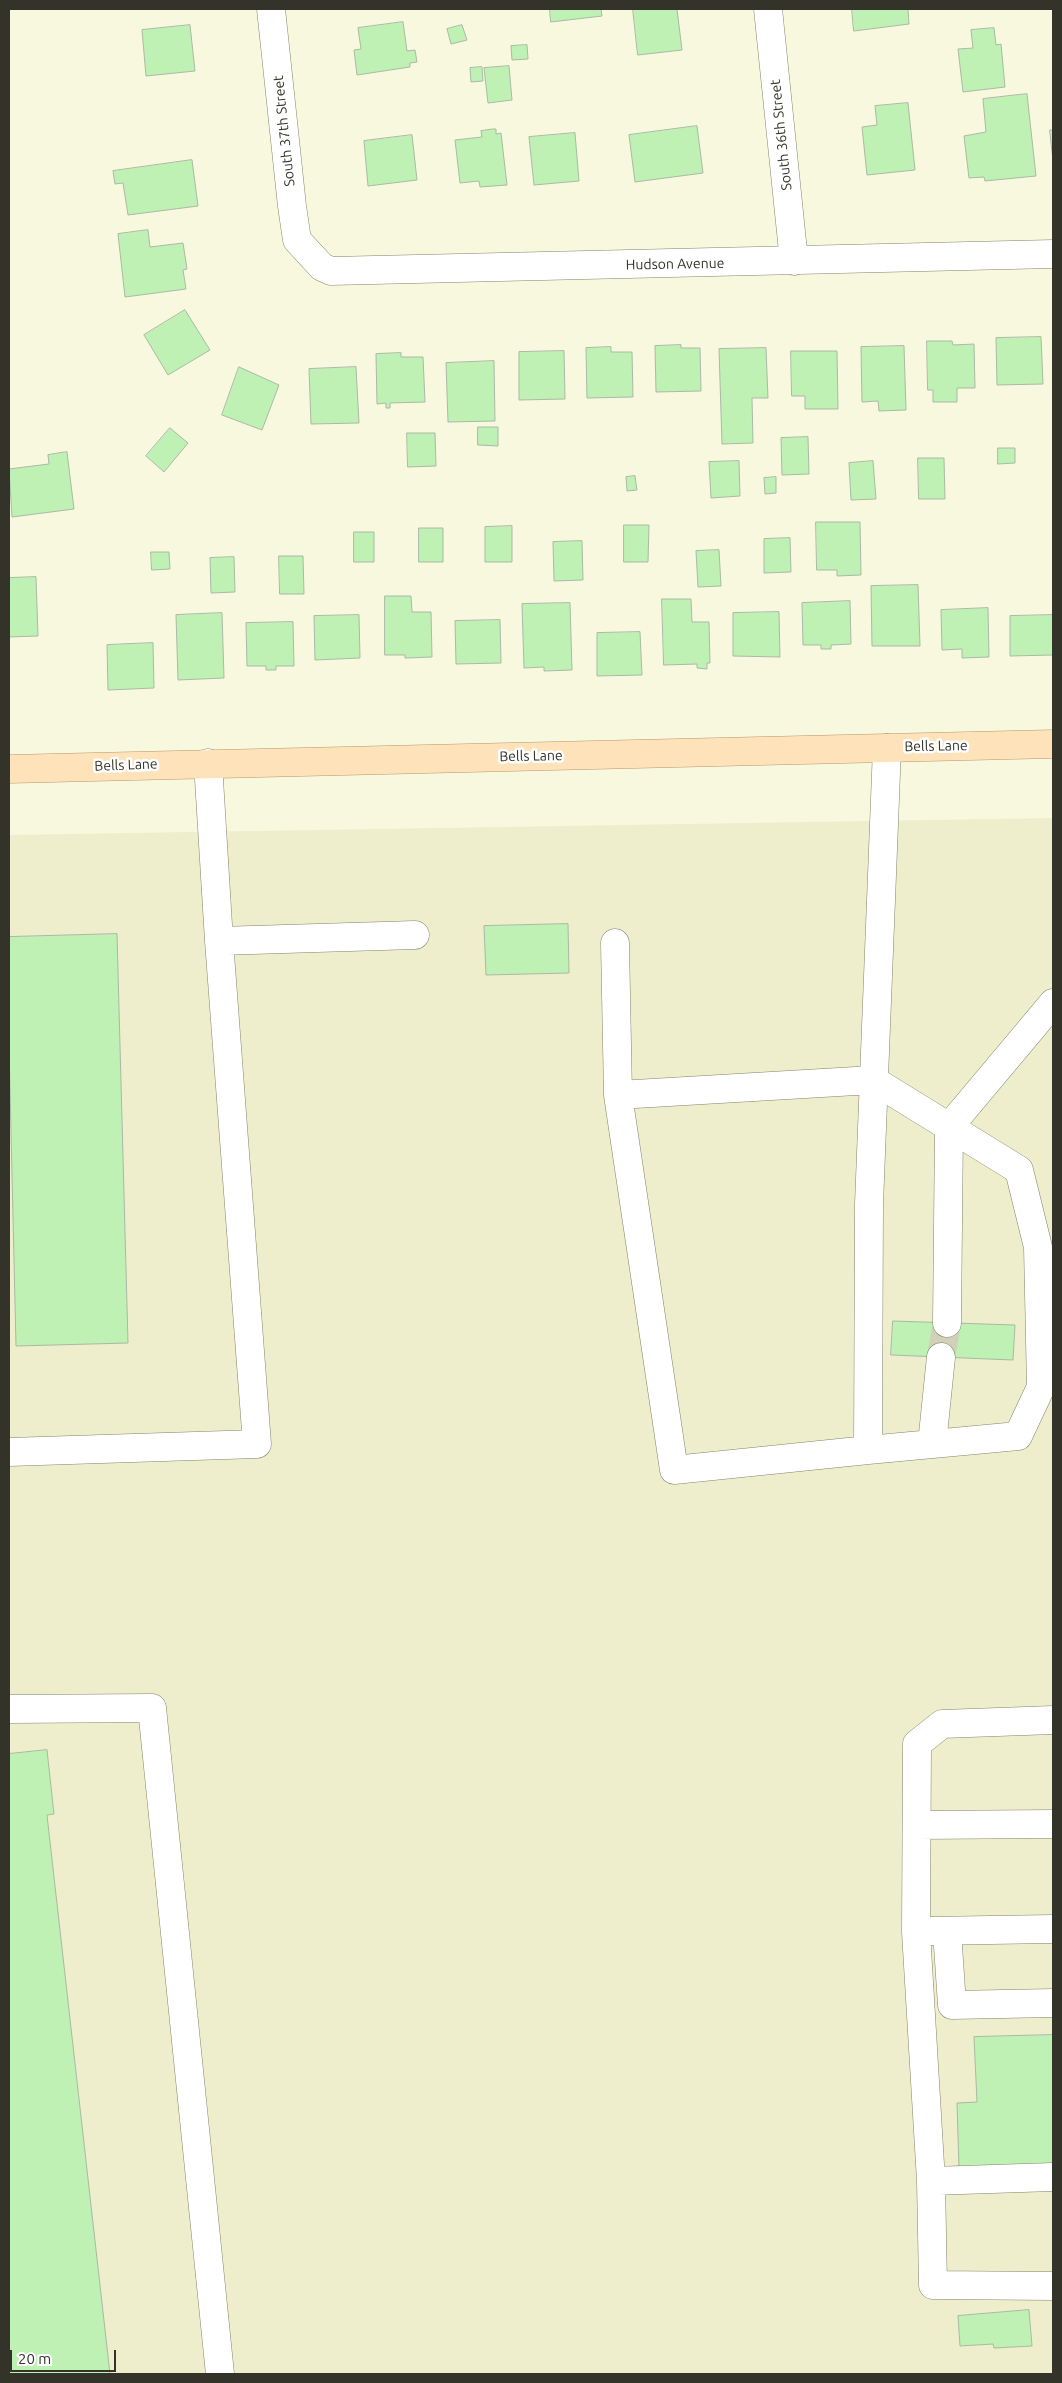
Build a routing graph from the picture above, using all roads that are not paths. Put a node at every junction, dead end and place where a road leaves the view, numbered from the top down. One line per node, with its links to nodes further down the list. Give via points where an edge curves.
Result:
1 (271, 9): 3 (street, South 37th Street, via 292,206 297,240)
2 (768, 9): 5 (street, South 36th Street)
3 (306, 250): 5 (street, Hudson Avenue, via 322,267 331,271)
4 (1053, 254): 5 (street, Hudson Avenue)
5 (794, 261)
6 (1053, 744): 7 (main road, Bells Lane)
7 (887, 748): 8 (main road, Bells Lane); 14 (street)
8 (208, 763): 9 (main road, Bells Lane); 11 (street)
9 (9, 768)
10 (415, 935): 11 (street)
11 (218, 941): 21 (street, via 257,1444)
12 (615, 942): 15 (street)
13 (1053, 1003): 16 (street)
14 (873, 1080): 15 (street); 16 (street); 20 (street, via 868,1204)
15 (618, 1095): 20 (street, via 674,1470)
16 (950, 1127): 17 (street); 19 (street, via 1019,1170 1038,1247 1041,1387 1018,1436)
17 (947, 1323)
18 (942, 1357): 19 (street)
19 (932, 1444): 20 (street)
20 (868, 1450)
21 (9, 1452)
22 (9, 1709): 33 (street, via 152,1708)
23 (1053, 1720): 25 (street, via 942,1724 917,1744)
24 (1053, 1824): 25 (street)
25 (917, 1825): 28 (street)
26 (1053, 1929): 27 (street)
27 (947, 1931): 28 (street); 29 (street, via 952,2006)
28 (916, 1932): 31 (street)
29 (1053, 2003)
30 (1053, 2178): 31 (street)
31 (931, 2181): 32 (street, via 933,2285)
32 (1053, 2286)
33 (220, 2374)

